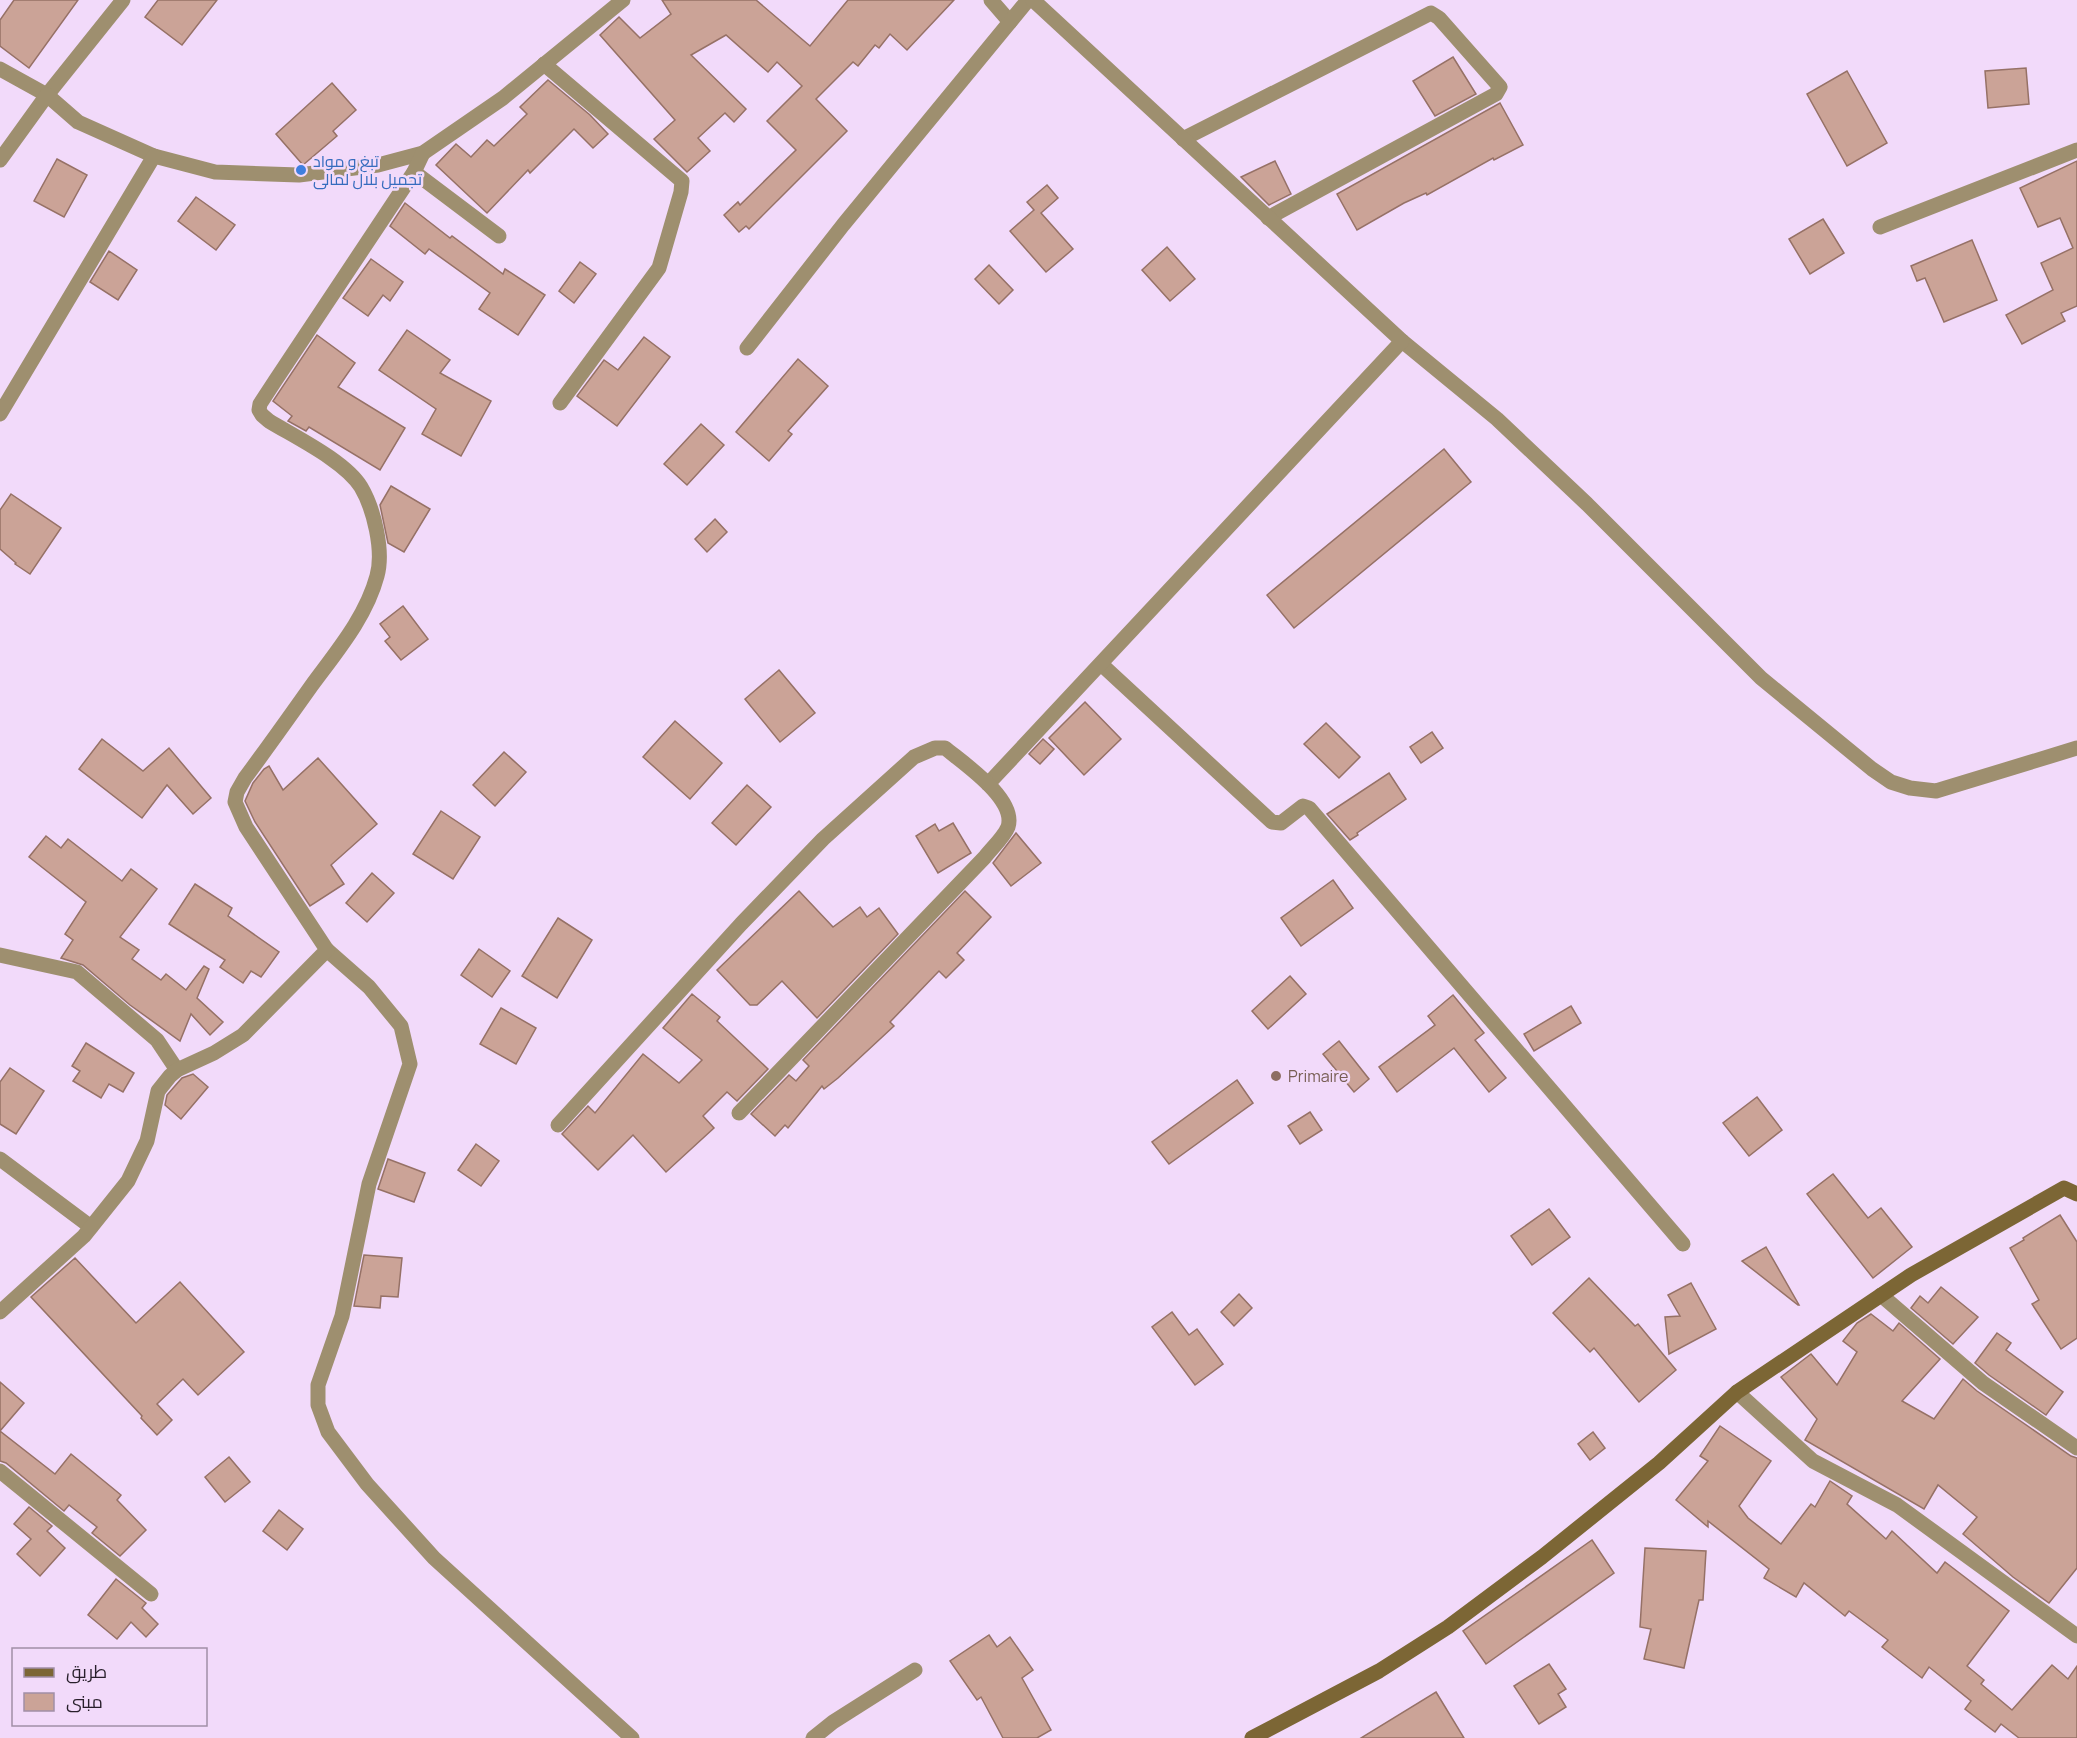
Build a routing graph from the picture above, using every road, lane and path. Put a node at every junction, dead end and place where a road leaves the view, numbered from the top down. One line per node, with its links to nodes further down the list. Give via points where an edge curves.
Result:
1 (123, 0): 9 (street)
2 (623, 0): 7 (street)
3 (991, 0): 6 (street)
4 (1028, 0): 6 (street)
5 (1033, 0): 10 (street)
6 (1010, 22): 20 (street)
7 (544, 64): 12 (street, via 503,98); 21 (street, via 682,181 659,268)
8 (0, 69): 9 (street)
9 (46, 94): 13 (street, via 78,122); 14 (street)
10 (1183, 139): 16 (street); 16 (street, via 1431,13 1500,87 1496,94)
11 (2077, 150): 17 (street)
12 (423, 153): 13 (street, via 378,165 299,175 215,172); 15 (street)
13 (154, 156): 22 (street)
14 (0, 160)
15 (414, 172): 18 (street); 26 (street, via 259,410 269,421 332,459 360,486 374,518 378,545 378,573 352,630 246,778 235,802 246,827)
16 (1268, 218): 19 (street)
17 (1880, 227)
18 (499, 236)
19 (1402, 341): 23 (street); 24 (street, via 1497,419 1761,678 1891,782 1936,791)
20 (747, 348)
21 (560, 403)
22 (0, 414)
23 (1101, 664): 25 (street); 34 (street, via 1272,822 1281,823 1303,806 1309,808)
24 (2077, 748)
25 (988, 784): 29 (street, via 1007,810 1007,829 985,857); 30 (street, via 945,748 914,757 824,839 749,915)
26 (327, 950): 28 (street, via 243,1035); 43 (street, via 369,987 401,1026 410,1064 369,1184 342,1316 318,1385 318,1405 328,1432 367,1484 434,1558)
27 (0, 955): 28 (street, via 77,972 157,1040)
28 (177, 1070): 33 (street, via 158,1091 147,1141 128,1181)
29 (739, 1113)
30 (558, 1125)
31 (0, 1159): 33 (street)
32 (2077, 1194): 35 (street, via 2064,1188)
33 (91, 1227): 36 (street)
34 (1683, 1244)
35 (1881, 1295): 37 (street); 38 (street, via 1983,1383)
36 (0, 1312)
37 (1737, 1392): 41 (street, via 1813,1461 1896,1505); 45 (street, via 1659,1463 1448,1627 1379,1671)
38 (2077, 1448)
39 (0, 1470): 40 (street)
40 (151, 1594)
41 (2077, 1636)
42 (915, 1670): 44 (street)
43 (632, 1738)
44 (813, 1738)
45 (1252, 1738)

